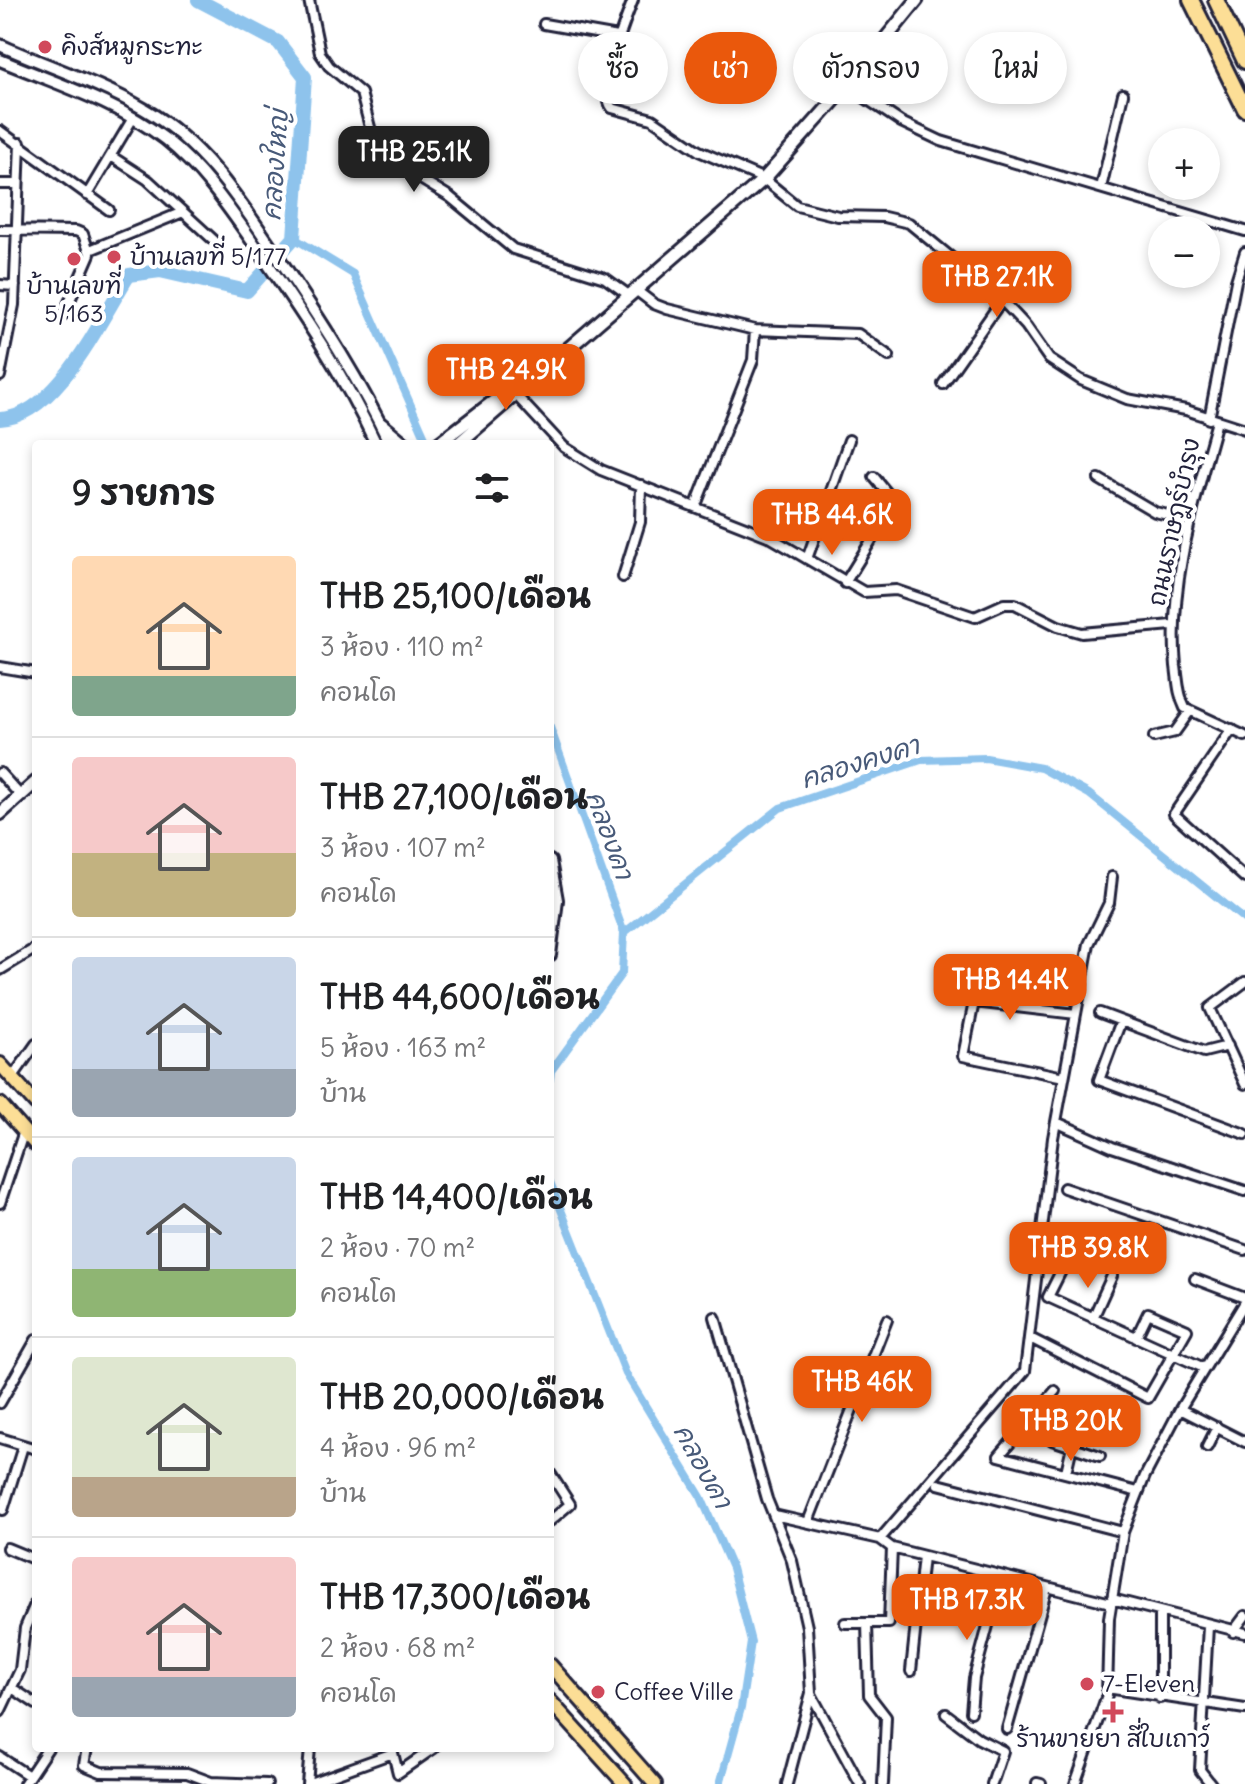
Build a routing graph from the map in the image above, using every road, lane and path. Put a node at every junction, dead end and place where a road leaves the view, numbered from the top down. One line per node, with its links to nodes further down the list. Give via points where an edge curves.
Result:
1 (309, 0): 39 (street, via 320,53 361,93 372,135 392,159 450,197 513,249 605,278)
2 (633, 0): 10 (street)
3 (902, 0): 7 (street)
4 (917, 0): 7 (main road)
5 (1191, 0): 19 (highway)
6 (1216, 0): 14 (highway)
7 (907, 12): 11 (main road)
8 (544, 24): 9 (street)
9 (590, 32)
10 (620, 32)
11 (891, 32)
12 (4, 46): 13 (street); 50 (street, via 145,109 203,157 233,190 300,289)
13 (1, 60): 20 (street)
14 (1245, 61)
15 (1123, 94): 27 (street)
16 (610, 104): 24 (street, via 652,119 699,151)
17 (831, 104): 24 (main road)
18 (874, 104): 27 (street, via 941,141)
19 (1245, 109)
20 (133, 118): 23 (street); 53 (street, via 166,140 221,197 341,373)
21 (1, 134): 22 (street)
22 (20, 143): 26 (street); 28 (street)
23 (111, 156): 28 (street); 30 (street)
24 (764, 179): 39 (main road); 40 (street, via 797,206 909,223)
25 (0, 184): 26 (street)
26 (17, 184): 32 (street)
27 (1101, 188): 33 (street)
28 (87, 195): 29 (street)
29 (109, 210)
30 (183, 212): 34 (street); 35 (street)
31 (0, 230): 32 (street)
32 (16, 230): 35 (street, via 76,231); 38 (street)
33 (1245, 231)
34 (218, 244)
35 (90, 250): 41 (street)
36 (1245, 252): 49 (street, ถนนราษฎร์บำรุง)
37 (0, 285): 38 (street)
38 (15, 286): 43 (street)
39 (634, 293): 42 (street, via 667,309); 45 (main road)
40 (1002, 300): 47 (street); 49 (street, via 1049,359 1081,380 1127,399)
41 (64, 314)
42 (755, 330): 44 (street, via 858,334); 60 (street, via 753,360)
43 (4, 336): 46 (street)
44 (889, 356)
45 (541, 369): 48 (main road); 52 (main road, via 483,407)
46 (0, 376)
47 (943, 384)
48 (514, 393): 52 (main road); 59 (street, via 573,454)
49 (1213, 420): 51 (street); 61 (street, ถนนราษฎร์บำรุง)
50 (381, 424): 54 (street); 55 (main road)
51 (1245, 429)
52 (458, 439)
53 (374, 440)
54 (388, 440)
55 (400, 440)
56 (849, 440): 62 (street)
57 (874, 477): 64 (street, via 892,499 890,510)
58 (1099, 479): 61 (street, via 1165,516)
59 (641, 485): 60 (street); 63 (street, via 640,522)
60 (696, 505): 62 (street)
61 (1190, 520): 65 (street, ถนนราษฎร์บำรุง)
62 (807, 559): 64 (street)
63 (623, 577)
64 (845, 583): 65 (street, via 864,592 896,590 975,617 1015,604 1082,633)
65 (1172, 625): 68 (street, ถนนราษฎร์บำรุง, via 1179,695)
66 (0, 667): 67 (street)
67 (32, 672)
68 (1190, 711): 69 (street); 71 (street, via 1175,732)
69 (1232, 729): 70 (street); 77 (street, via 1174,814)
70 (1245, 736)
71 (1154, 737)
72 (0, 773): 74 (street)
73 (32, 785): 74 (main road)
74 (20, 795): 75 (main road)
75 (3, 810)
76 (1112, 877): 84 (street, via 1109,903 1089,944)
77 (1245, 878)
78 (554, 883): 79 (street)
79 (554, 924)
80 (32, 950): 81 (street)
81 (0, 970)
82 (1245, 982): 86 (street, via 1210,1008)
83 (1100, 1013): 85 (street)
84 (1076, 1014): 89 (street); 89 (street, via 974,1002 963,1056)
85 (1121, 1021): 86 (street, via 1204,1052); 96 (street, via 1099,1080)
86 (1228, 1046): 91 (street)
87 (32, 1050): 90 (street)
88 (0, 1064): 90 (main road)
89 (1064, 1077): 94 (street)
90 (12, 1078): 92 (main road)
91 (1245, 1084)
92 (32, 1100)
93 (0, 1104): 95 (main road)
94 (1056, 1122): 99 (street, via 1112,1147); 109 (street)
95 (24, 1131): 97 (main road); 100 (street)
96 (1245, 1134)
97 (32, 1140)
98 (1064, 1188): 101 (street)
99 (1245, 1191)
100 (0, 1203)
101 (1245, 1250)
102 (1065, 1263): 107 (street, via 1048,1297)
103 (1112, 1276): 107 (street)
104 (1195, 1279): 105 (street)
105 (1245, 1300): 113 (street)
106 (715, 1317): 131 (street)
107 (1093, 1318): 110 (street)
108 (887, 1320): 133 (street)
109 (1030, 1338): 112 (street, via 1148,1398); 135 (street, via 1021,1378)
110 (1136, 1338): 112 (street); 112 (street, via 1148,1313 1187,1330)
111 (32, 1347): 115 (street)
112 (1174, 1355): 113 (street)
113 (1204, 1368): 116 (street)
114 (1055, 1391): 126 (street, via 999,1456)
115 (0, 1403)
116 (1180, 1409): 117 (street); 129 (street)
117 (1217, 1427): 120 (street); 123 (street)
118 (0, 1438): 121 (street)
119 (1052, 1440): 122 (street)
120 (1245, 1442)
121 (23, 1446): 124 (street); 130 (street)
122 (1072, 1446): 125 (street); 126 (street)
123 (1207, 1447)
124 (32, 1448)
125 (1100, 1456)
126 (1066, 1472): 129 (street)
127 (554, 1479): 132 (street, via 570,1504)
128 (938, 1484): 134 (street)
129 (1138, 1492): 134 (street)
130 (3, 1510)
131 (774, 1515): 133 (street); 157 (street, via 801,1595)
132 (554, 1518)
133 (808, 1522): 135 (street)
134 (1123, 1532): 142 (street)
135 (880, 1539): 137 (street)
136 (7, 1548): 139 (street)
137 (892, 1548): 138 (street); 147 (street, via 889,1623)
138 (923, 1556): 140 (street); 154 (street)
139 (32, 1558)
140 (1001, 1577): 141 (street); 164 (street, via 974,1678)
141 (1047, 1588): 142 (street); 166 (street)
142 (1111, 1601): 144 (street); 156 (street)
143 (32, 1611): 151 (street)
144 (1160, 1612): 148 (street); 158 (street)
145 (1245, 1616): 149 (street)
146 (845, 1623): 147 (street)
147 (867, 1623): 181 (street, via 869,1695 886,1717)
148 (1208, 1626): 149 (street); 160 (street)
149 (1233, 1632): 150 (street)
150 (1245, 1633)
151 (25, 1641): 152 (street); 155 (street)
152 (32, 1642)
153 (554, 1669): 178 (main road)
154 (911, 1671)
155 (12, 1688): 159 (street); 163 (street)
156 (1107, 1688): 158 (street); 183 (street)
157 (811, 1693): 179 (street); 180 (street)
158 (1160, 1698): 160 (street)
159 (32, 1701)
160 (1205, 1703): 162 (street); 184 (street, via 1200,1770)
161 (554, 1705): 177 (main road)
162 (1245, 1709)
163 (0, 1712)
164 (971, 1712)
165 (946, 1714): 182 (street, via 1003,1751)
166 (1007, 1729)
167 (45, 1752): 174 (street)
168 (86, 1752): 175 (street, via 84,1765 101,1772 187,1773 211,1782)
169 (310, 1752): 176 (street)
170 (390, 1752): 176 (street)
171 (393, 1752): 172 (street, via 396,1770 402,1773)
172 (429, 1752)
173 (0, 1757): 174 (street)
174 (27, 1780)
175 (267, 1784)
176 (307, 1784)
177 (625, 1784)
178 (655, 1784)
179 (787, 1784)
180 (860, 1784)
181 (883, 1784)
182 (992, 1784)
183 (1075, 1784)
184 (1211, 1784)

